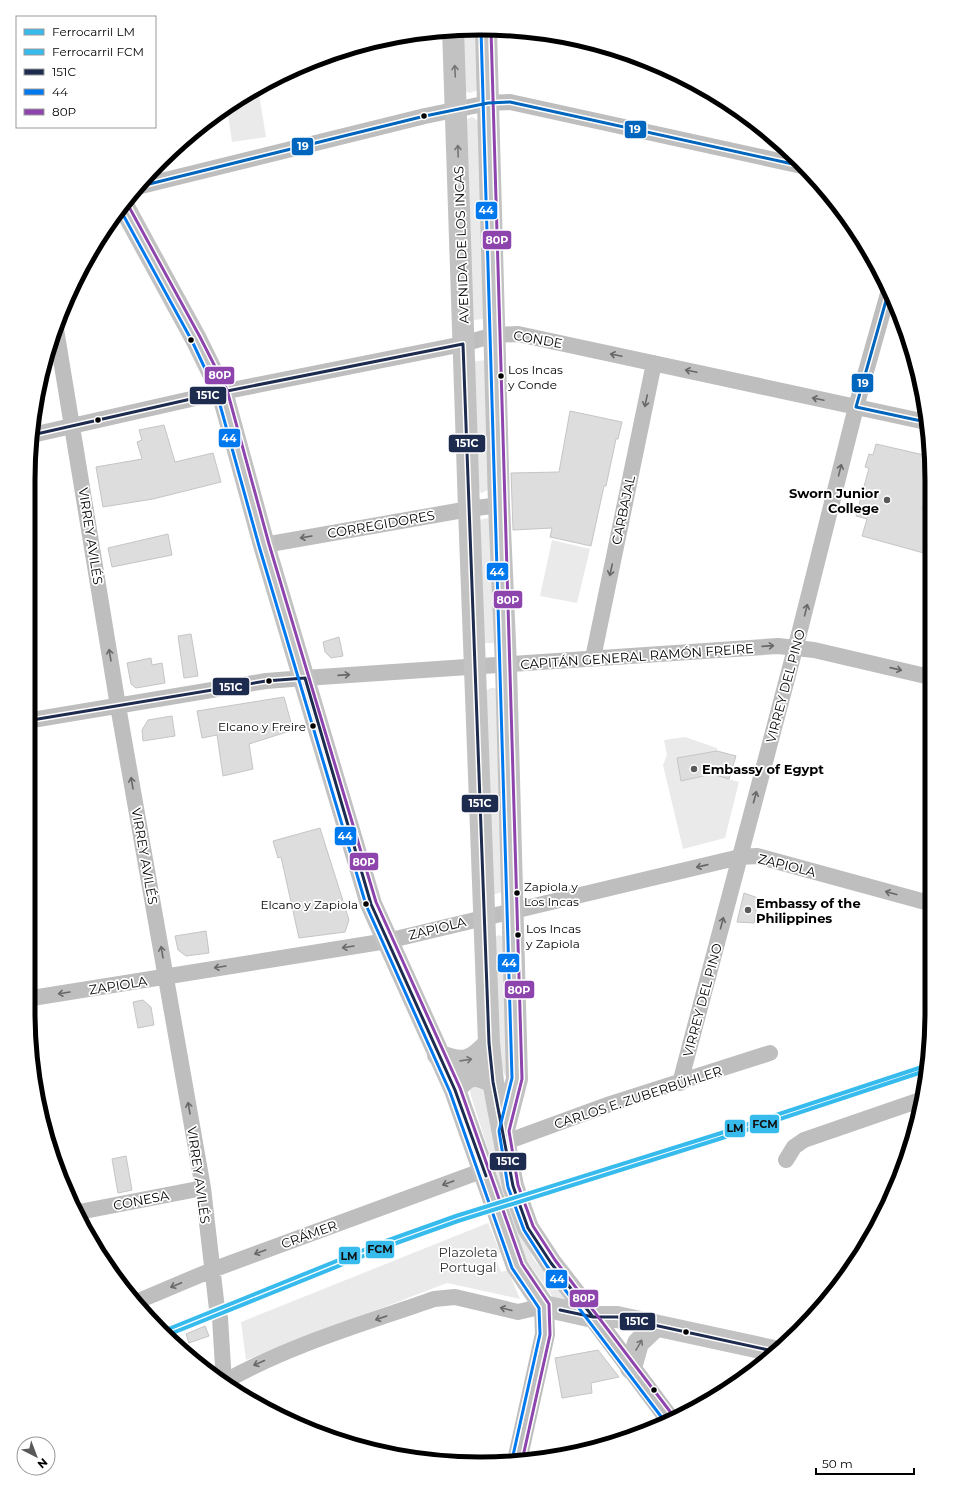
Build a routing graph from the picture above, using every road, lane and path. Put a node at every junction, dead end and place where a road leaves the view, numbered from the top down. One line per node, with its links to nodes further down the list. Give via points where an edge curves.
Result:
1 (486, 35): 3 (main road)
2 (453, 36): 4 (main road, AVENIDA DE LOS INCAS, one-way to 2)
3 (488, 102): 4 (street); 5 (street, via 510,102); 9 (main road)
4 (457, 110): 6 (street); 11 (main road, AVENIDA DE LOS INCAS, one-way to 4)
5 (794, 164)
6 (147, 185)
7 (126, 211): 13 (main road)
8 (886, 299): 14 (street, VIRREY DEL PINO)
9 (494, 335): 11 (street, CONDE); 12 (street, CONDE, one-way to 9, via 518,334); 18 (main road)
10 (58, 340): 16 (street, VIRREY AVILÉS)
11 (463, 344): 13 (street, CONDE); 19 (main road, AVENIDA DE LOS INCAS)
12 (654, 363): 14 (street, CONDE, one-way to 12); 22 (street, CARBAJAL, one-way to 22)
13 (222, 392): 16 (street, CONDE); 20 (main road)
14 (856, 407): 15 (street, CONDE); 21 (street, VIRREY DEL PINO, one-way to 14)
15 (921, 421)
16 (74, 426): 17 (street, CONDE); 27 (street, VIRREY AVILÉS, one-way to 16)
17 (38, 434)
18 (499, 505): 19 (street, CORREGIDORES); 23 (main road)
19 (468, 509): 20 (street, CORREGIDORES, one-way to 20); 24 (main road, AVENIDA DE LOS INCAS)
20 (264, 545): 26 (main road)
21 (796, 647): 22 (street, CAPITÁN GENERAL RAMÓN FREIRE, one-way to 21); 25 (street, CAPITÁN GENERAL RAMÓN FREIRE, one-way to 25); 29 (street, VIRREY DEL PINO, one-way to 21)
22 (593, 658): 23 (street, CAPITÁN GENERAL RAMÓN FREIRE)
23 (506, 665): 24 (street, CAPITÁN GENERAL RAMÓN FREIRE); 31 (main road)
24 (475, 666): 26 (street, CAPITÁN GENERAL RAMÓN FREIRE, one-way to 24); 32 (main road, AVENIDA DE LOS INCAS)
25 (925, 676)
26 (305, 678): 27 (street, CAPITÁN GENERAL RAMÓN FREIRE, via 266,681); 33 (main road, via 371,904)
27 (118, 706): 28 (street, CAPITÁN GENERAL RAMÓN FREIRE); 34 (street, VIRREY AVILÉS, one-way to 27)
28 (35, 720)
29 (740, 857): 30 (street, ZAPIOLA, one-way to 29, via 757,856); 31 (street, ZAPIOLA, one-way to 31); 40 (street, VIRREY DEL PINO, one-way to 29)
30 (925, 902)
31 (513, 910): 32 (street, ZAPIOLA); 43 (main road, via 517,1079)
32 (484, 917): 33 (street, ZAPIOLA); 36 (main road, AVENIDA DE LOS INCAS)
33 (387, 941): 34 (street, ZAPIOLA, one-way to 34); 38 (main road)
34 (166, 977): 35 (street, ZAPIOLA, one-way to 35); 46 (street, VIRREY AVILÉS, one-way to 34)
35 (35, 998)
36 (489, 1043): 38 (main road, one-way to 36, via 456,1060 473,1059); 39 (main road, AVENIDA DE LOS INCAS)
37 (770, 1053): 40 (street, CARLOS E. ZUBERBÜHLER)
38 (438, 1054): 41 (main road)
39 (493, 1082): 41 (main road, via 480,1076 472,1076 463,1079); 43 (main road, AVENIDA DE LOS INCAS)
40 (680, 1082): 43 (street, CARLOS E. ZUBERBÜHLER)
41 (455, 1090): 45 (main road)
42 (915, 1102): 44 (street, via 804,1140 794,1147)
43 (505, 1137): 51 (main road, AVENIDA DE LOS INCAS, via 513,1186 528,1228 551,1264)
44 (786, 1160)
45 (484, 1170): 48 (street, CRÁMER, one-way to 48); 50 (main road, via 517,1266)
46 (203, 1188): 47 (street, CONESA); 48 (street, VIRREY AVILÉS)
47 (82, 1211)
48 (212, 1270): 49 (street, CRÁMER, one-way to 49); 55 (street, VIRREY AVILÉS, via 220,1318)
49 (141, 1300)
50 (544, 1306): 51 (main road); 56 (street, one-way to 56, via 518,1312 455,1297 434,1299 298,1346); 58 (street, via 545,1334)
51 (593, 1317): 52 (main road, via 617,1317); 54 (street)
52 (656, 1326): 53 (main road); 54 (main road, one-way to 52, via 638,1343)
53 (770, 1349)
54 (631, 1368): 57 (street)
55 (224, 1375)
56 (230, 1380)
57 (667, 1416)
58 (518, 1455)

